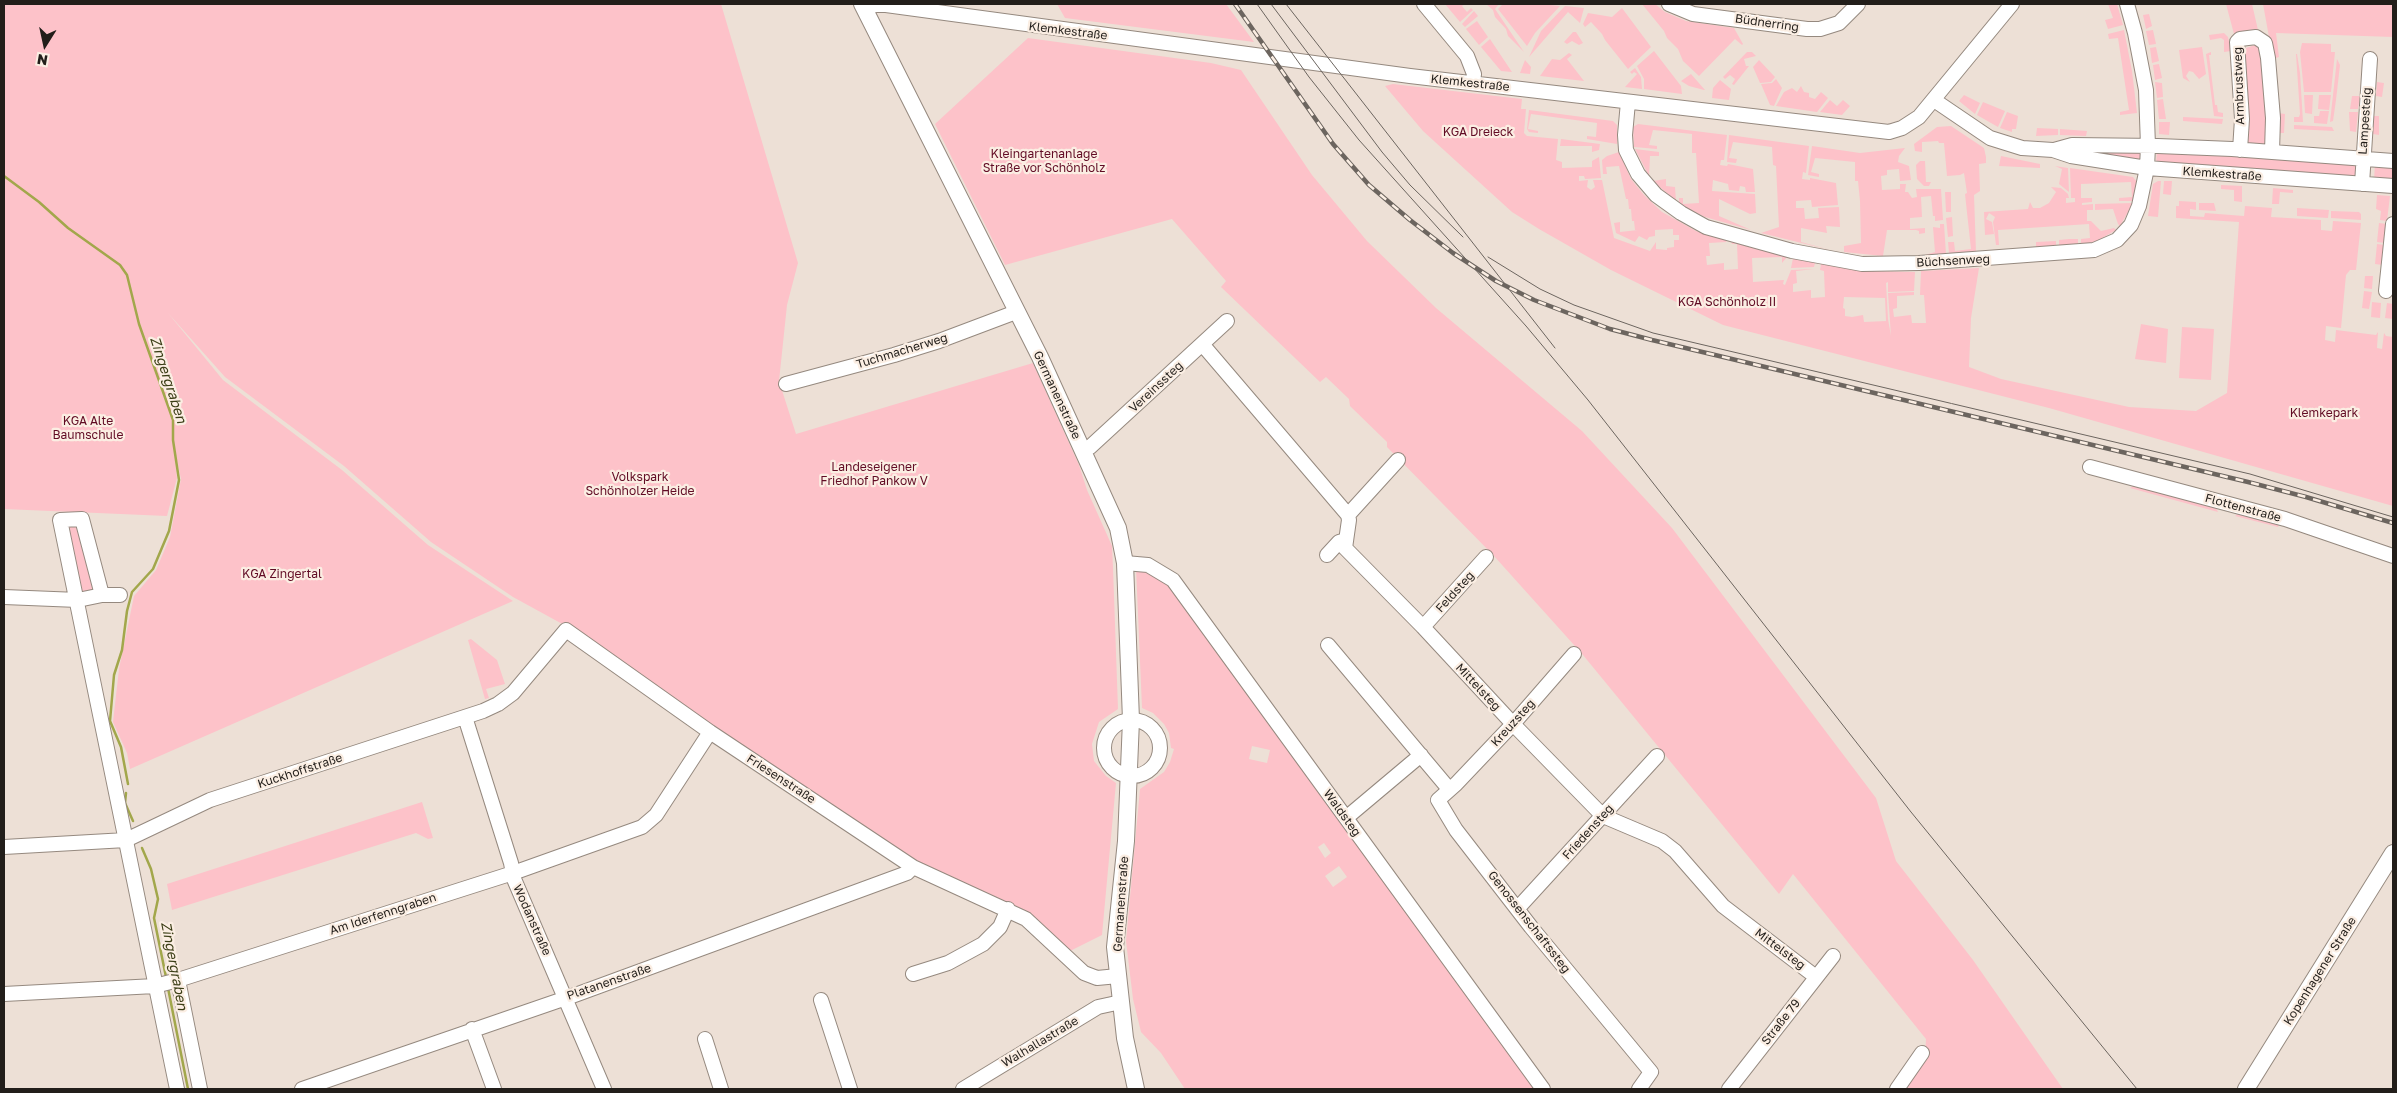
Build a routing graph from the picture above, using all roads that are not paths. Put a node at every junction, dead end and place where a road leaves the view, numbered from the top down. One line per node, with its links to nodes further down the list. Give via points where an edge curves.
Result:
1 (1424, 4): 8 (street, via 1467,56 1474,74)
2 (1669, 4): 3 (street, Büdnerring, via 1693,14 1807,29 1839,23)
3 (1858, 4)
4 (2012, 4): 9 (street)
5 (2127, 4): 11 (street, Büchsenweg, via 2146,90)
6 (863, 6): 8 (street, Klemkestraße, via 886,5 1224,52); 22 (main road, Germanenstraße)
7 (2370, 59): 15 (street, Lampesteig)
8 (1473, 82): 10 (street, Klemkestraße)
9 (1934, 100): 10 (street, Klemkestraße, via 1911,124 1889,132); 12 (street, Klemkestraße, via 1990,138 2022,148)
10 (1628, 102): 17 (street, Büchsenweg, via 1626,150 1632,163 1656,195 1681,213 1706,227 1773,246 1862,264 1910,264 2094,250 2117,240 2130,225 2139,206)
11 (2148, 146): 12 (street, Klemkestraße, via 2072,145); 13 (street, Klemkestraße); 17 (street, Büchsenweg)
12 (2053, 150): 17 (street, Klemkestraße, via 2071,156)
13 (2240, 150): 14 (street, Klemkestraße); 14 (street, Armbrustweg, via 2242,120 2237,42 2256,37 2265,43 2268,58)
14 (2272, 152): 15 (street, Klemkestraße)
15 (2363, 158): 16 (street, Klemkestraße); 18 (street, Lampesteig)
16 (2393, 161)
17 (2147, 168): 18 (street, Klemkestraße)
18 (2362, 184): 19 (street, Klemkestraße)
19 (2393, 186)
20 (2393, 224): 21 (street)
21 (2386, 291)
22 (1016, 312): 25 (street, Tuchmacherweg, via 939,341); 26 (main road, Germanenstraße)
23 (1227, 321): 24 (street, Vereinssteg)
24 (1202, 344): 26 (street, Vereinssteg); 29 (street)
25 (786, 384)
26 (1083, 450): 34 (main road, Germanenstraße, via 1118,528)
27 (1398, 460): 29 (street)
28 (2090, 467): 32 (street, Flottenstraße, via 2285,519)
29 (1348, 514): 30 (street)
30 (1346, 540): 31 (street, via 1339,542); 39 (street, Mittelsteg, via 1345,548)
31 (1327, 555)
32 (2393, 556)
33 (1486, 557): 39 (street, Feldsteg)
34 (1125, 563): 44 (main road, Germanenstraße); 52 (street, Waldsteg, via 1148,564 1173,580)
35 (102, 595): 36 (street); 38 (street); 38 (street, via 82,519 60,520)
36 (120, 595)
37 (4, 597): 38 (street)
38 (78, 600): 53 (street)
39 (1423, 627): 45 (street, Mittelsteg)
40 (566, 630): 43 (street, Kuckhoffstraße, via 506,699); 46 (street, Friesenstraße)
41 (1328, 645): 47 (street)
42 (1574, 654): 45 (street, Kreuzsteg)
43 (465, 717): 53 (street, Kuckhoffstraße, via 210,800); 57 (street, Wodanstraße)
44 (1131, 720): 49 (main road, Germanenstraße); 49 (street, via 1110,729 1104,743 1110,767); 49 (street, via 1139,720 1153,729 1160,753 1154,766 1143,774)
45 (1513, 724): 50 (street, Kreuzsteg); 51 (street, Mittelsteg)
46 (710, 732): 56 (street, Friesenstraße); 57 (street, Am Iderfenngraben, via 650,822)
47 (1421, 755): 50 (street); 52 (street)
48 (1657, 756): 51 (street, Friedensteg)
49 (1129, 776): 62 (main road, Germanenstraße, via 1117,926)
50 (1449, 789): 58 (street, Genossenschaftssteg, via 1438,800 1444,814)
51 (1603, 816): 58 (street, Friedensteg); 63 (street, Mittelsteg, via 1662,841 1722,906)
52 (1346, 818): 81 (street, Waldsteg)
53 (126, 840): 54 (street, Kuckhoffstraße); 64 (street)
54 (4, 847)
55 (2393, 853): 85 (main road, Kopenhagener Straße)
56 (913, 866): 59 (street, Friesenstraße); 66 (street, Platanenstraße, via 907,873)
57 (513, 873): 64 (street, Am Iderfenngraben); 66 (street, Wodanstraße)
58 (1518, 908): 82 (street, Genossenschaftssteg, via 1651,1072)
59 (1008, 909): 61 (street, via 1000,927 983,944 948,963); 62 (street, Friesenstraße, via 1040,930 1084,973 1097,978)
60 (1833, 956): 63 (street, Straße 79)
61 (913, 974)
62 (1118, 976): 68 (main road, Germanenstraße)
63 (1816, 977): 83 (street, Straße 79)
64 (167, 983): 65 (street, Am Iderfenngraben); 72 (street); 73 (street)
65 (4, 994)
66 (566, 997): 69 (street, Platanenstraße); 76 (street, Wodanstraße)
67 (821, 1000): 78 (street)
68 (1121, 1002): 79 (street, Walhallastraße, via 1098,1007); 80 (main road, Germanenstraße)
69 (472, 1029): 74 (street, Platanenstraße); 75 (street)
70 (705, 1039): 77 (street)
71 (1922, 1054): 84 (street)
72 (177, 1089)
73 (200, 1089)
74 (302, 1089)
75 (494, 1089)
76 (604, 1089)
77 (721, 1089)
78 (850, 1089)
79 (963, 1089)
80 (1136, 1089)
81 (1543, 1089)
82 (1639, 1089)
83 (1729, 1089)
84 (1896, 1089)
85 (2246, 1089)

